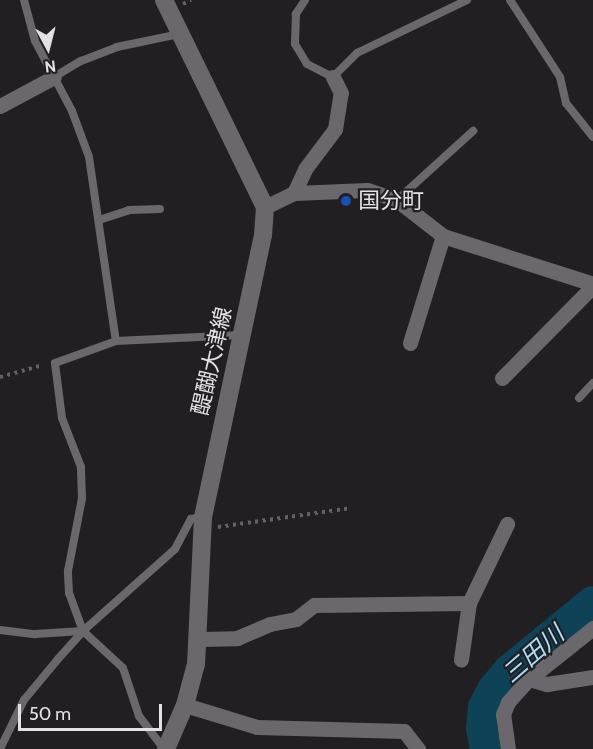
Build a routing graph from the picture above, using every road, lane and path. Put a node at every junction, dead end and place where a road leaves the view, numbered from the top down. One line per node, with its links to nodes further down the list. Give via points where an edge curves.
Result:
1 (24, 0): 7 (lane, via 35,41)
2 (164, 0): 6 (main road)
3 (305, 0): 8 (lane, via 296,14 294,44 307,64)
4 (467, 0): 8 (lane, via 357,53)
5 (510, 0): 11 (lane, via 560,77 566,103)
6 (180, 33): 7 (lane, via 117,47); 14 (main road)
7 (54, 77): 9 (street); 16 (lane, via 89,157)
8 (333, 77): 12 (street, via 341,93 335,129 305,169)
9 (0, 106)
10 (474, 131): 13 (lane)
11 (593, 137)
12 (294, 193): 13 (street, via 367,190); 14 (street)
13 (397, 200): 17 (street)
14 (265, 207): 19 (main road, 醍醐大津線)
15 (160, 209): 16 (lane, via 129,210)
16 (99, 220): 20 (lane)
17 (443, 236): 18 (street); 21 (street)
18 (593, 285): 24 (street)
19 (242, 335): 20 (lane); 28 (main road, 醍醐大津線)
20 (116, 341): 22 (lane)
21 (410, 343)
22 (55, 363): 23 (path, via 26,367); 33 (lane, via 59,406 81,467 80,518 68,571 69,593)
23 (0, 377)
24 (502, 378)
25 (593, 383): 26 (lane)
26 (579, 398)
27 (351, 508): 28 (path, via 252,525)
28 (203, 522): 33 (lane, via 191,519 163,562); 34 (main road, 醍醐大津線)
29 (507, 524): 30 (street)
30 (469, 603): 34 (street, via 315,605 296,620 270,624 237,638); 35 (street)
31 (593, 628): 37 (street)
32 (0, 630): 33 (lane, via 35,634)
33 (83, 631): 39 (lane, via 24,700); 41 (lane, via 123,668 139,716)
34 (198, 639): 38 (main road, 醍醐大津線)
35 (461, 659)
36 (593, 677): 37 (street, via 547,684)
37 (529, 679): 43 (street, via 508,702 503,714)
38 (185, 705): 41 (main road, 醍醐大津線); 42 (street, via 257,727 404,731)
39 (4, 731): 40 (lane)
40 (0, 749)
41 (165, 749)
42 (418, 749)
43 (508, 749)

